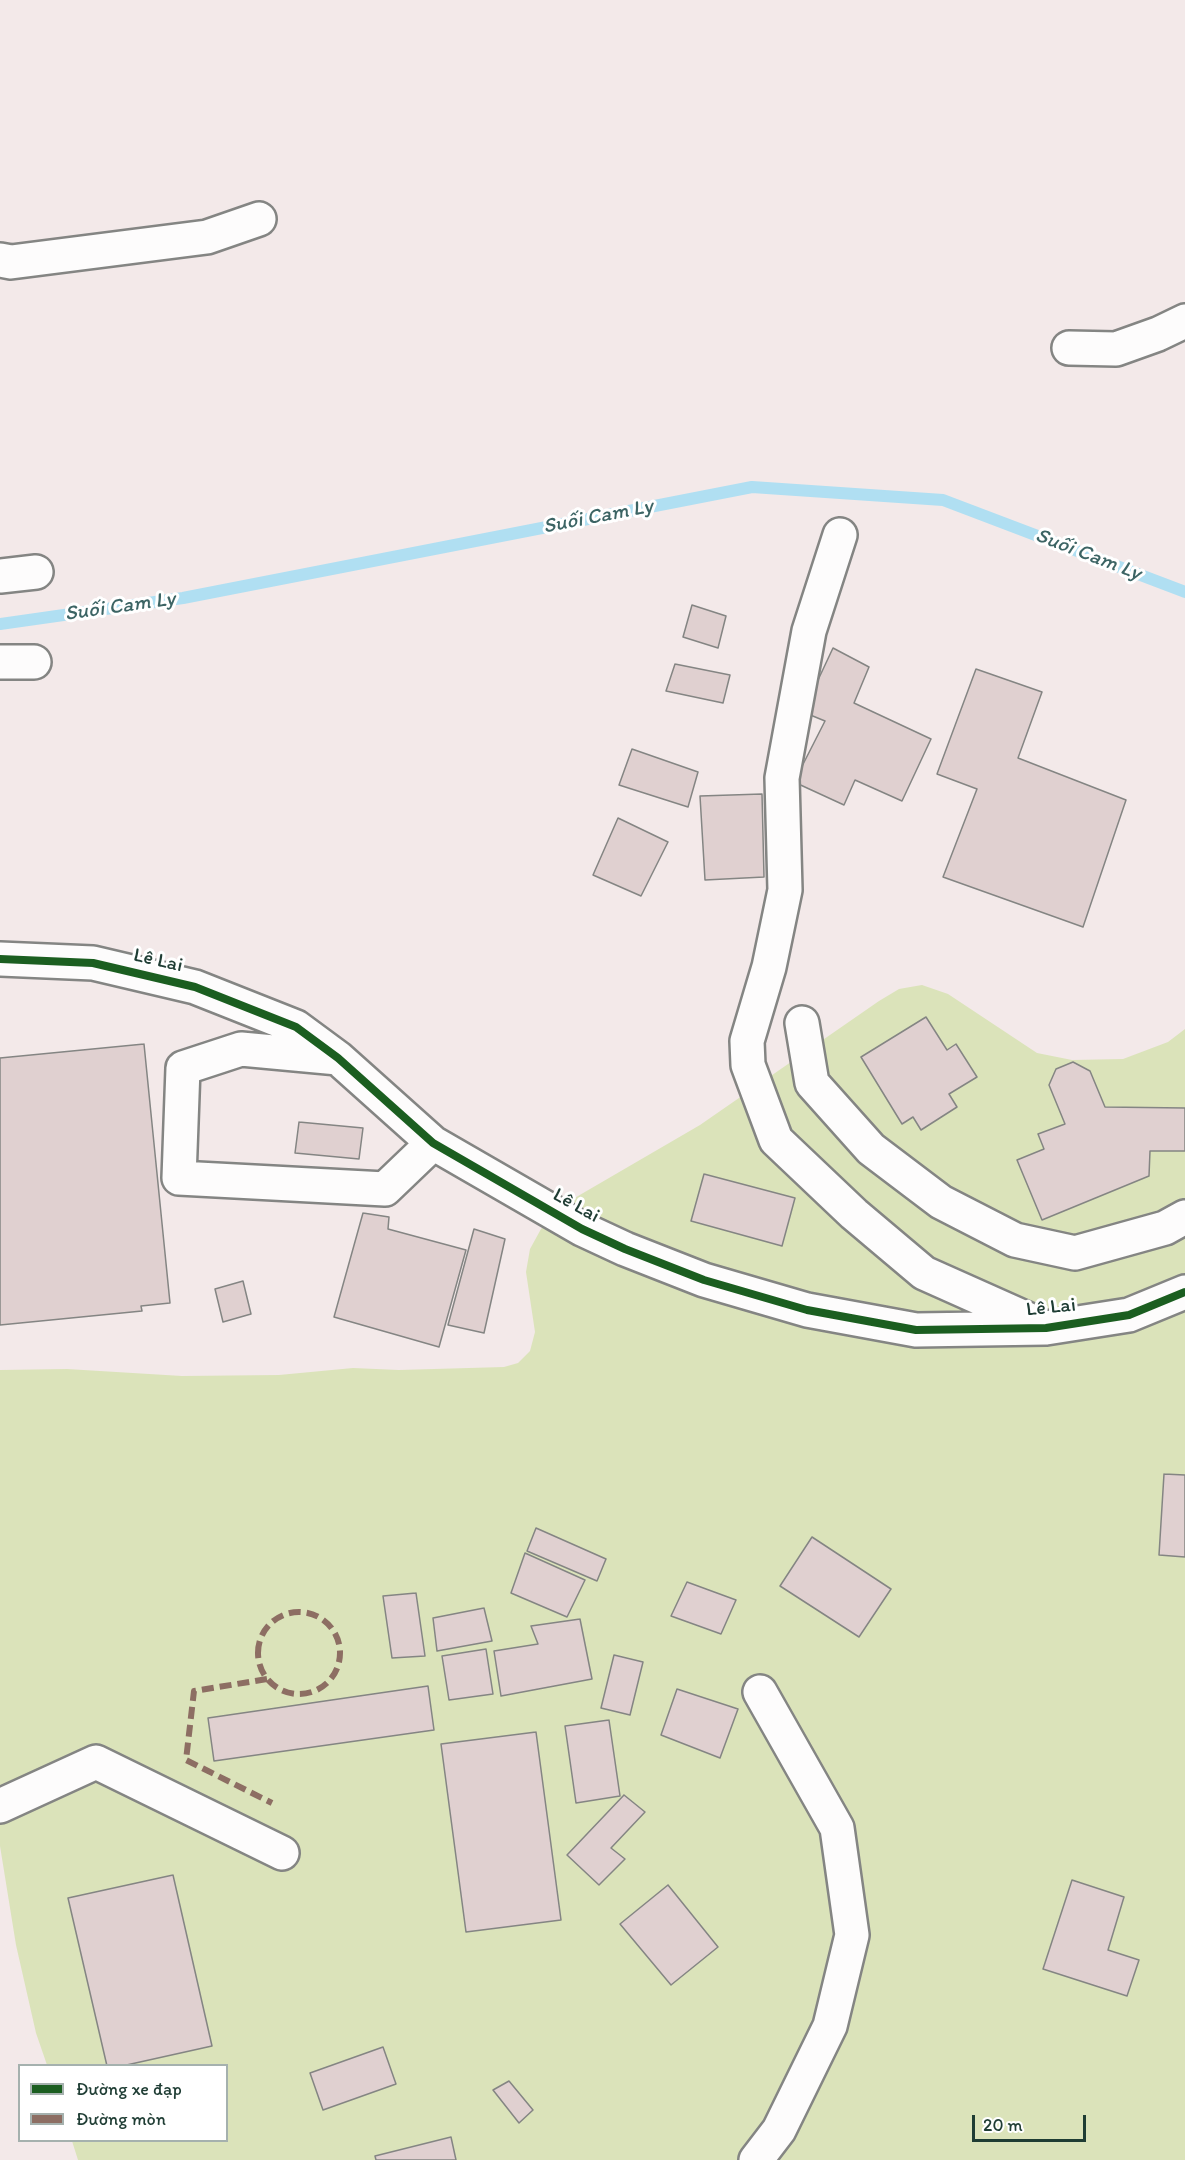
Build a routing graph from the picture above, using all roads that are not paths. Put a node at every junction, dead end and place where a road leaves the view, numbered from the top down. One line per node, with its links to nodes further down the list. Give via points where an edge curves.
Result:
1 (259, 219): 2 (street, via 207,237 11,262)
2 (0, 260)
3 (1185, 321): 4 (street, via 1116,348)
4 (1069, 348)
5 (840, 535): 16 (street, via 808,631 782,778 785,890 769,967 747,1041 748,1065 776,1140 854,1214 924,1273)
6 (36, 572): 7 (street)
7 (0, 576)
8 (0, 662): 9 (street)
9 (34, 662)
10 (0, 959): 12 (street, Lê Lai, via 93,963 195,987 296,1027)
11 (802, 1023): 14 (street, via 812,1083 870,1149 941,1202 1015,1240 1075,1252 1165,1228)
12 (338, 1058): 13 (street, Lê Lai); 13 (street, via 241,1049 183,1068 179,1178 385,1189)
13 (433, 1143): 16 (street, Lê Lai, via 582,1229 715,1283 807,1310 916,1330)
14 (1185, 1217)
15 (1185, 1292): 16 (street, Lê Lai, via 1129,1315)
16 (1046, 1328)
17 (760, 1692): 20 (street, via 837,1828 852,1935 830,2026 779,2130)
18 (0, 1806): 19 (street, via 96,1762)
19 (282, 1853)
20 (756, 2160)

